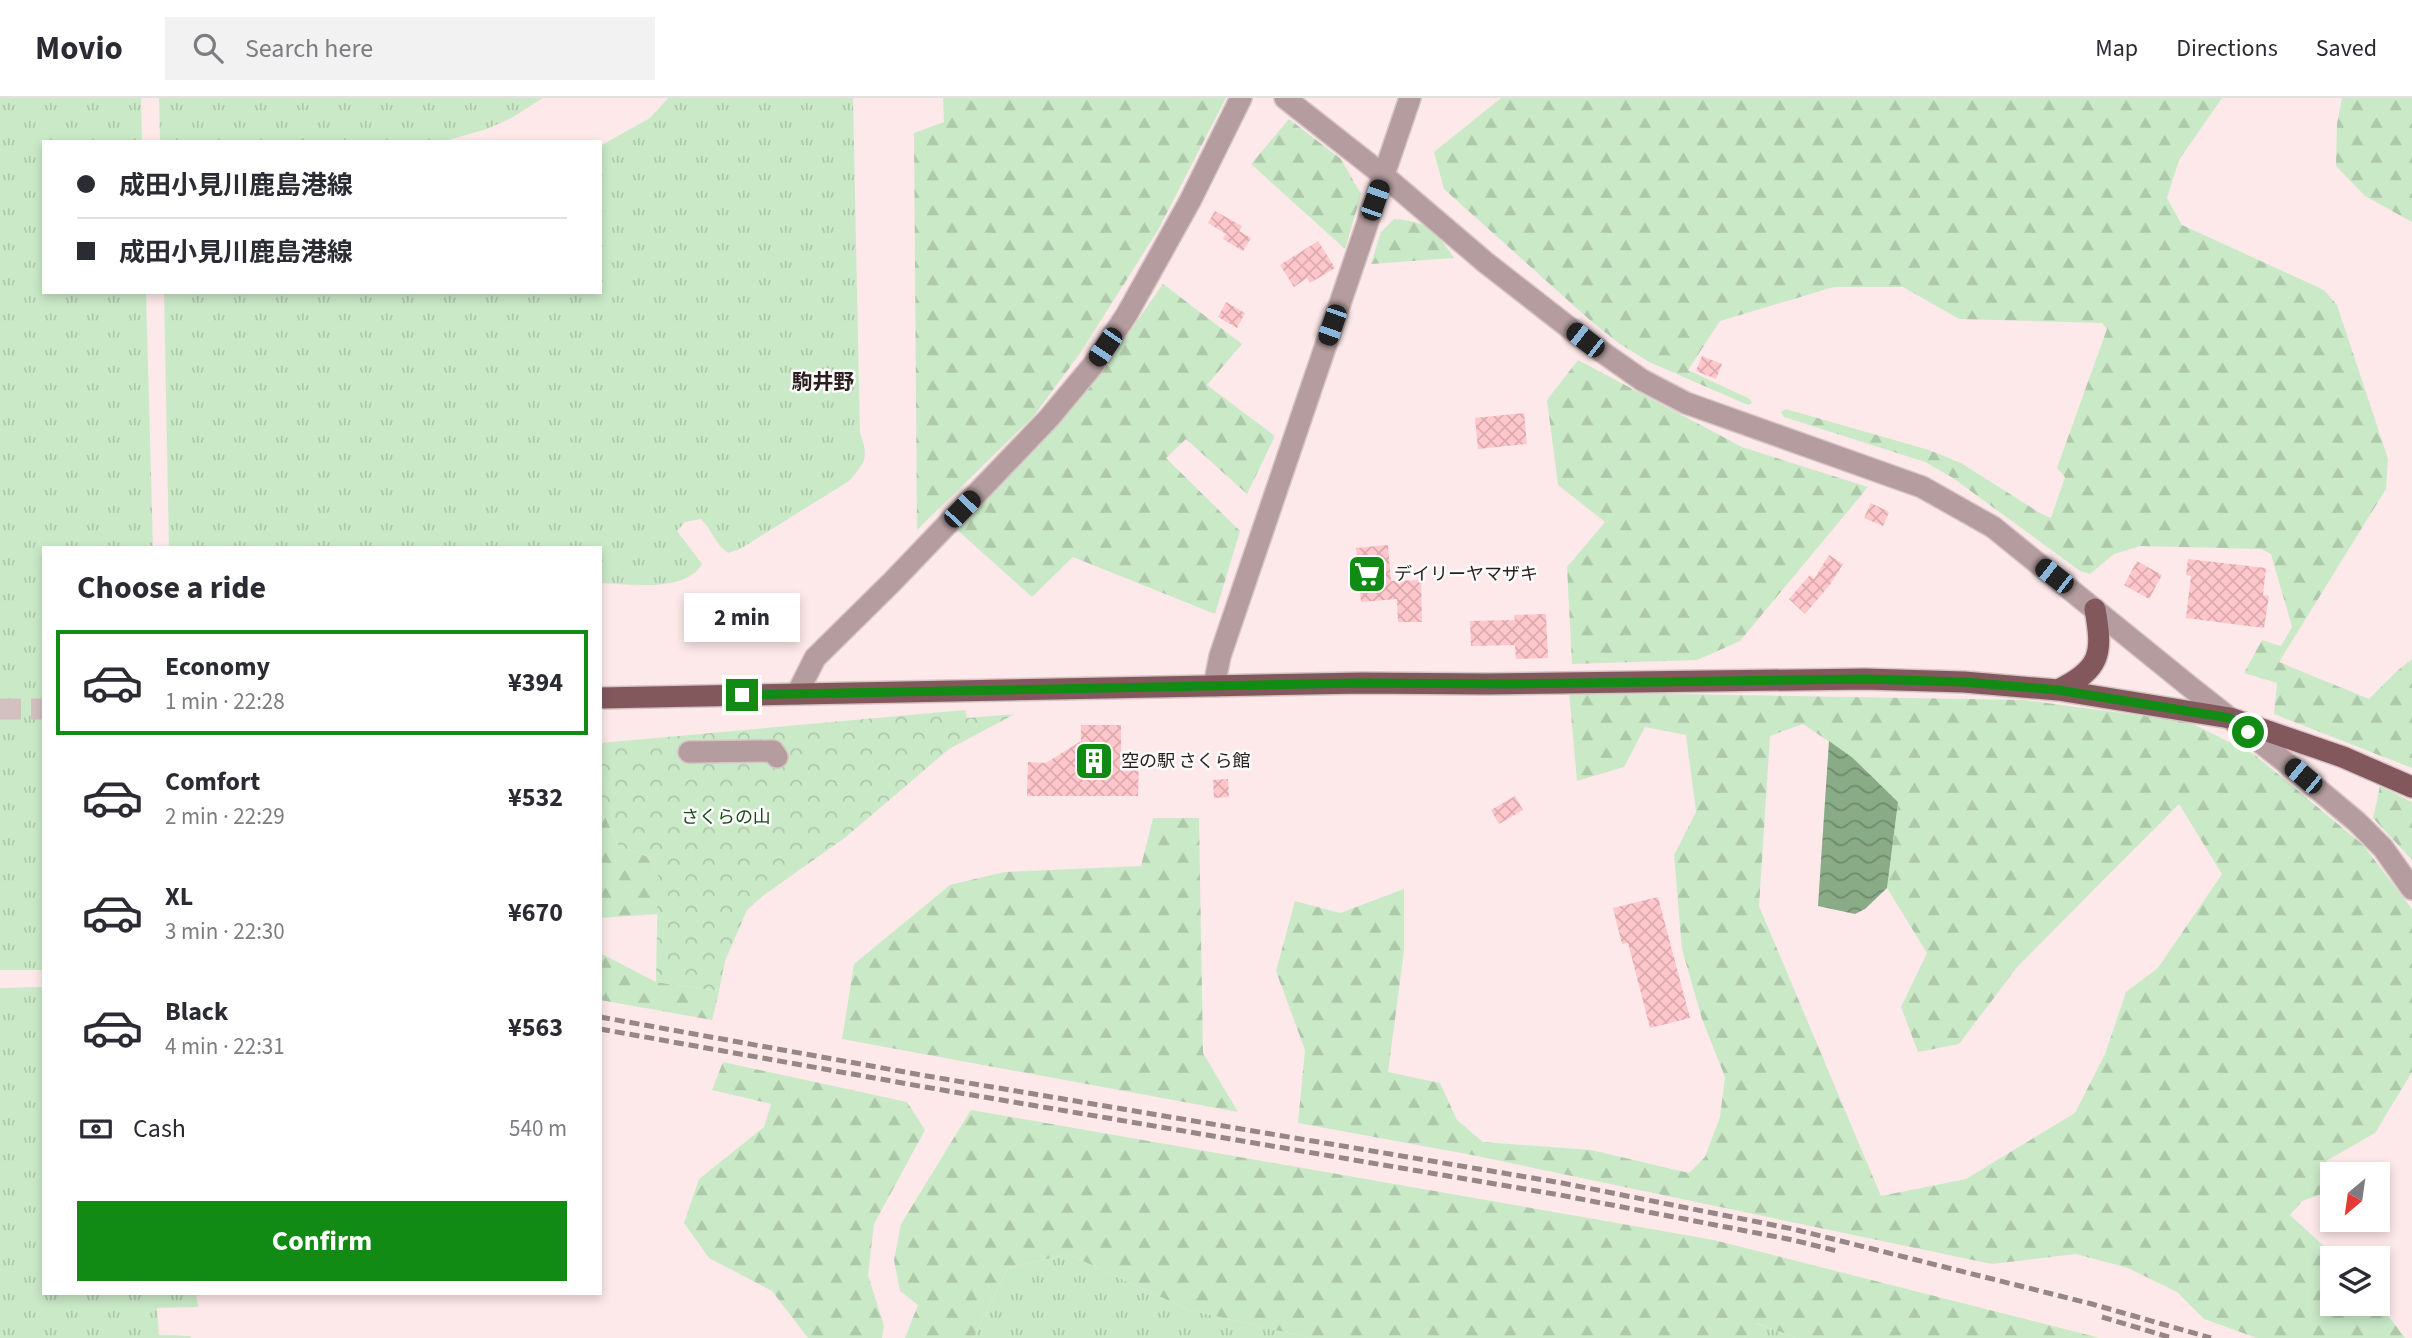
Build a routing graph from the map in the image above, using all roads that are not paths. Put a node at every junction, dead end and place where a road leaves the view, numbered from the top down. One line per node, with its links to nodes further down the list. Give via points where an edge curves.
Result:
1 (1241, 98): 8 (street, via 1178,223 1094,364 1049,418 815,658)
2 (1285, 98): 4 (street)
3 (1410, 98): 4 (street)
4 (1383, 175): 5 (street, via 1485,262 1643,380 1686,403 1922,487 1993,527); 6 (street, via 1220,656)
5 (2095, 609): 7 (main road, via 2100,651 2091,668); 10 (street)
6 (1214, 686): 7 (main road, via 1865,679); 8 (main road)
7 (2058, 690): 10 (main road)
8 (797, 694): 9 (main road)
9 (602, 698)
10 (2230, 718): 13 (main road, via 2343,757); 14 (street, via 2357,822 2383,848)
11 (689, 752): 12 (street, via 761,750 773,751)
12 (777, 757)
13 (2412, 787)
14 (2412, 889)

